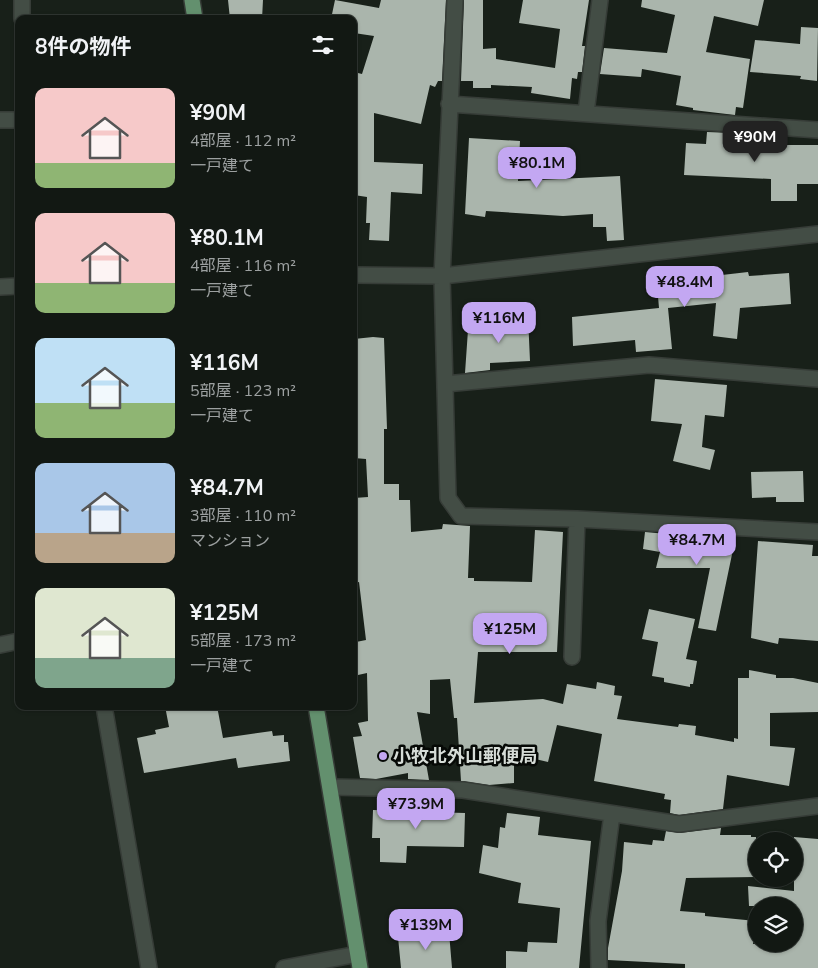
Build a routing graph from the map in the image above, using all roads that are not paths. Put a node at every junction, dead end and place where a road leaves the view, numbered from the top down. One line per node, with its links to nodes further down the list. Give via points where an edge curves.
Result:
1 (22, 0): 5 (street)
2 (192, 0): 6 (main road)
3 (455, 0): 7 (street)
4 (600, 0): 8 (street)
5 (22, 15)
6 (194, 15)
7 (449, 104): 8 (street); 14 (street)
8 (586, 113): 11 (street)
9 (0, 120): 10 (street)
10 (15, 120)
11 (818, 130)
12 (818, 234): 14 (street)
13 (357, 276): 14 (street)
14 (442, 276): 18 (street)
15 (15, 286): 16 (street)
16 (0, 287)
17 (818, 379): 18 (street, via 649,365)
18 (445, 384): 19 (street, via 448,498 461,516)
19 (577, 518): 20 (street); 23 (street)
20 (818, 532)
21 (15, 642): 22 (street)
22 (0, 645)
23 (572, 657)
24 (105, 710): 30 (street)
25 (317, 710): 26 (main road)
26 (331, 788): 28 (street, via 462,790); 29 (main road)
27 (818, 806): 28 (street, via 679,824)
28 (612, 814): 32 (street, via 598,921)
29 (359, 961): 31 (street)
30 (149, 968)
31 (284, 968)
32 (598, 968)

